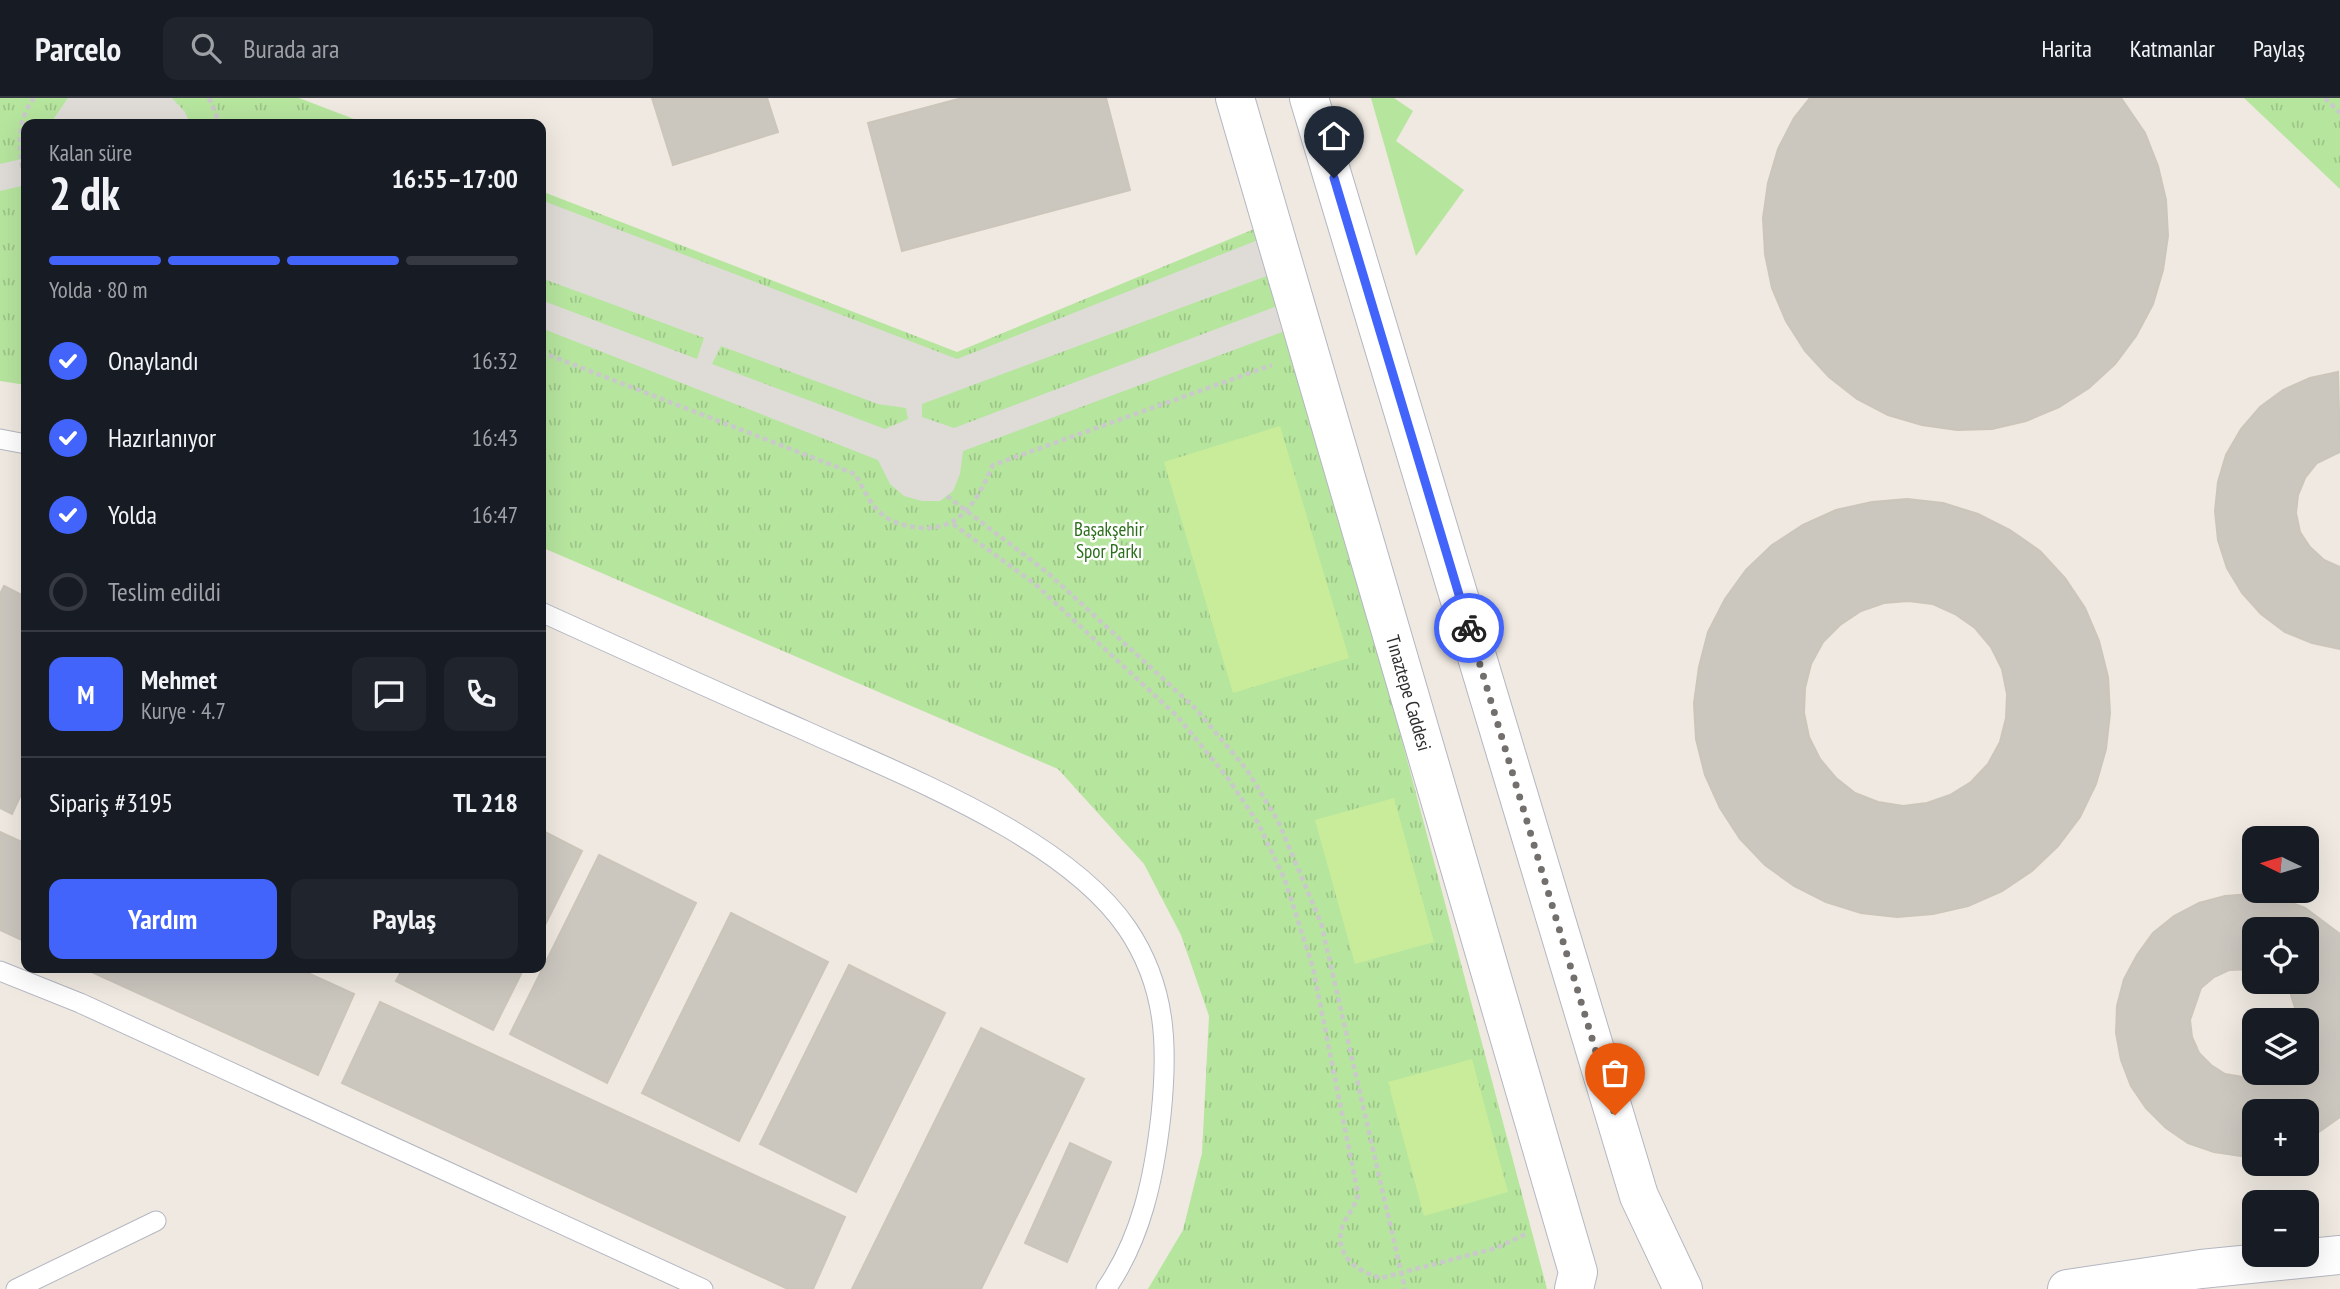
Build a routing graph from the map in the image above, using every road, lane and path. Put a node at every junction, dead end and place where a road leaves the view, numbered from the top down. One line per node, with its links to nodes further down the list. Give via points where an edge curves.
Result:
1 (34, 98): 7 (path)
2 (209, 98): 8 (path)
3 (1234, 98): 28 (street, Tınaztepe Caddesi, via 1578,1272)
4 (1310, 98): 29 (street, via 1639,1196)
5 (2325, 98): 6 (path)
6 (2340, 113)
7 (25, 119)
8 (218, 119)
9 (21, 130): 10 (path)
10 (21, 163)
11 (546, 354): 17 (path, via 855,474 872,504 887,518 912,527)
12 (1280, 362): 16 (path, via 993,465 974,504)
13 (0, 439): 14 (lane)
14 (21, 442)
15 (947, 496): 16 (path)
16 (966, 510): 17 (path); 23 (path, via 1048,573 1196,709 1247,770 1278,821 1321,923)
17 (953, 524): 23 (path, via 1035,584 1177,716 1227,776 1258,823 1285,880 1307,947 1358,1194 1342,1229 1341,1247 1349,1261 1365,1273 1381,1278)
18 (546, 614): 26 (lane, via 954,798 1036,847 1091,887 1127,928 1156,985 1167,1049 1155,1165 1141,1222)
19 (0, 971): 25 (lane, via 93,1009)
20 (156, 1221): 24 (lane)
21 (1534, 1230): 23 (path, via 1496,1248)
22 (2340, 1255): 30 (street)
23 (1401, 1275): 27 (path)
24 (16, 1289)
25 (703, 1289)
26 (1106, 1289)
27 (1405, 1289)
28 (1574, 1289)
29 (1683, 1289)
30 (2067, 1289)

